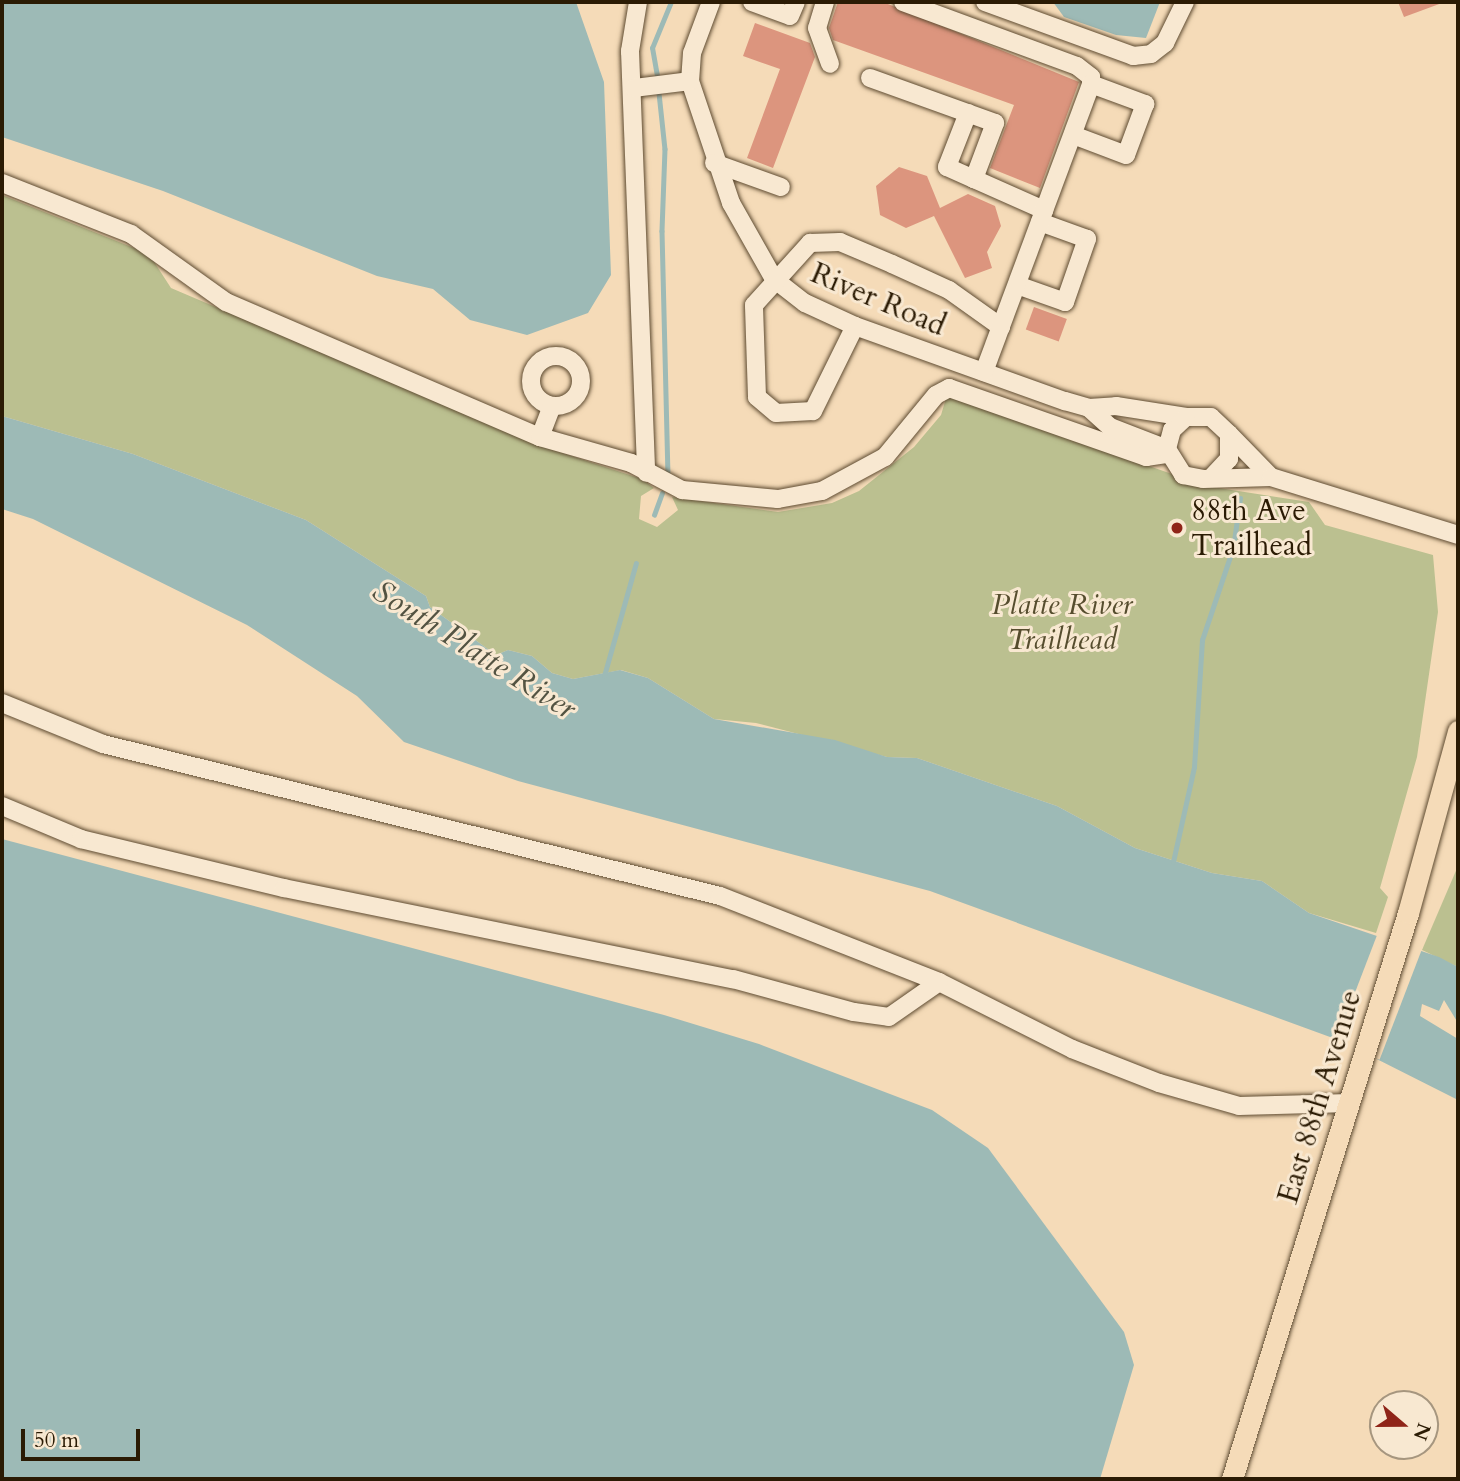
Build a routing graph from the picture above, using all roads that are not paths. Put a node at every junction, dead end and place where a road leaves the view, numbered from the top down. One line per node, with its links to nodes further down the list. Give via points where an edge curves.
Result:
1 (638, 2): 14 (street, via 630,51)
2 (711, 2): 12 (street)
3 (752, 2): 4 (street, via 790,16)
4 (796, 2)
5 (825, 2): 10 (street, via 817,28)
6 (904, 2): 13 (street, via 1077,66 1086,71)
7 (985, 2): 9 (street)
8 (1185, 2): 9 (street, via 1166,43 1151,54 1133,57)
9 (1036, 10)
10 (830, 64)
11 (870, 78): 15 (street)
12 (683, 82): 14 (street); 17 (street, River Road)
13 (1091, 84): 16 (street); 16 (street, via 1146,104 1126,155)
14 (641, 87): 33 (street)
15 (968, 113): 18 (street, via 947,167); 18 (street, via 995,123)
16 (1073, 135): 21 (street)
17 (715, 163): 20 (street); 22 (street, River Road, via 745,235)
18 (974, 179): 21 (street)
19 (2, 183): 31 (street, via 131,234 196,285)
20 (781, 187)
21 (1042, 216): 23 (street); 23 (street, via 1087,239 1065,302)
22 (774, 279): 24 (street, River Road, via 805,303); 24 (street, via 754,305 757,397 776,413 813,411); 25 (street, via 810,243 840,242 949,290)
23 (1017, 285): 25 (street)
24 (855, 326): 26 (street, River Road)
25 (1001, 327): 26 (street)
26 (984, 372): 28 (street, River Road)
27 (552, 406): 31 (street)
28 (1089, 408): 29 (street, River Road); 32 (street, River Road, via 1110,427)
29 (1186, 417): 30 (street, via 1211,417); 32 (street, via 1172,430)
30 (1228, 434): 34 (street, via 1229,459); 35 (street)
31 (540, 437): 33 (street)
32 (1168, 452): 33 (street, via 1146,457 949,388 936,395 885,457 822,491 778,499 676,488); 34 (street, via 1183,475)
33 (652, 477)
34 (1212, 477): 35 (street)
35 (1271, 477): 36 (street)
36 (1458, 535)
37 (2, 703): 41 (street, via 103,744 720,896)
38 (1458, 731): 39 (main road, East 88th Avenue)
39 (1455, 760): 42 (main road, East 88th Avenue)
40 (2, 806): 41 (street, via 81,839 270,885 733,979 854,1012 889,1017)
41 (939, 982): 42 (street, via 1072,1049 1159,1083 1239,1106)
42 (1350, 1103): 43 (main road, East 88th Avenue)
43 (1231, 1479)

